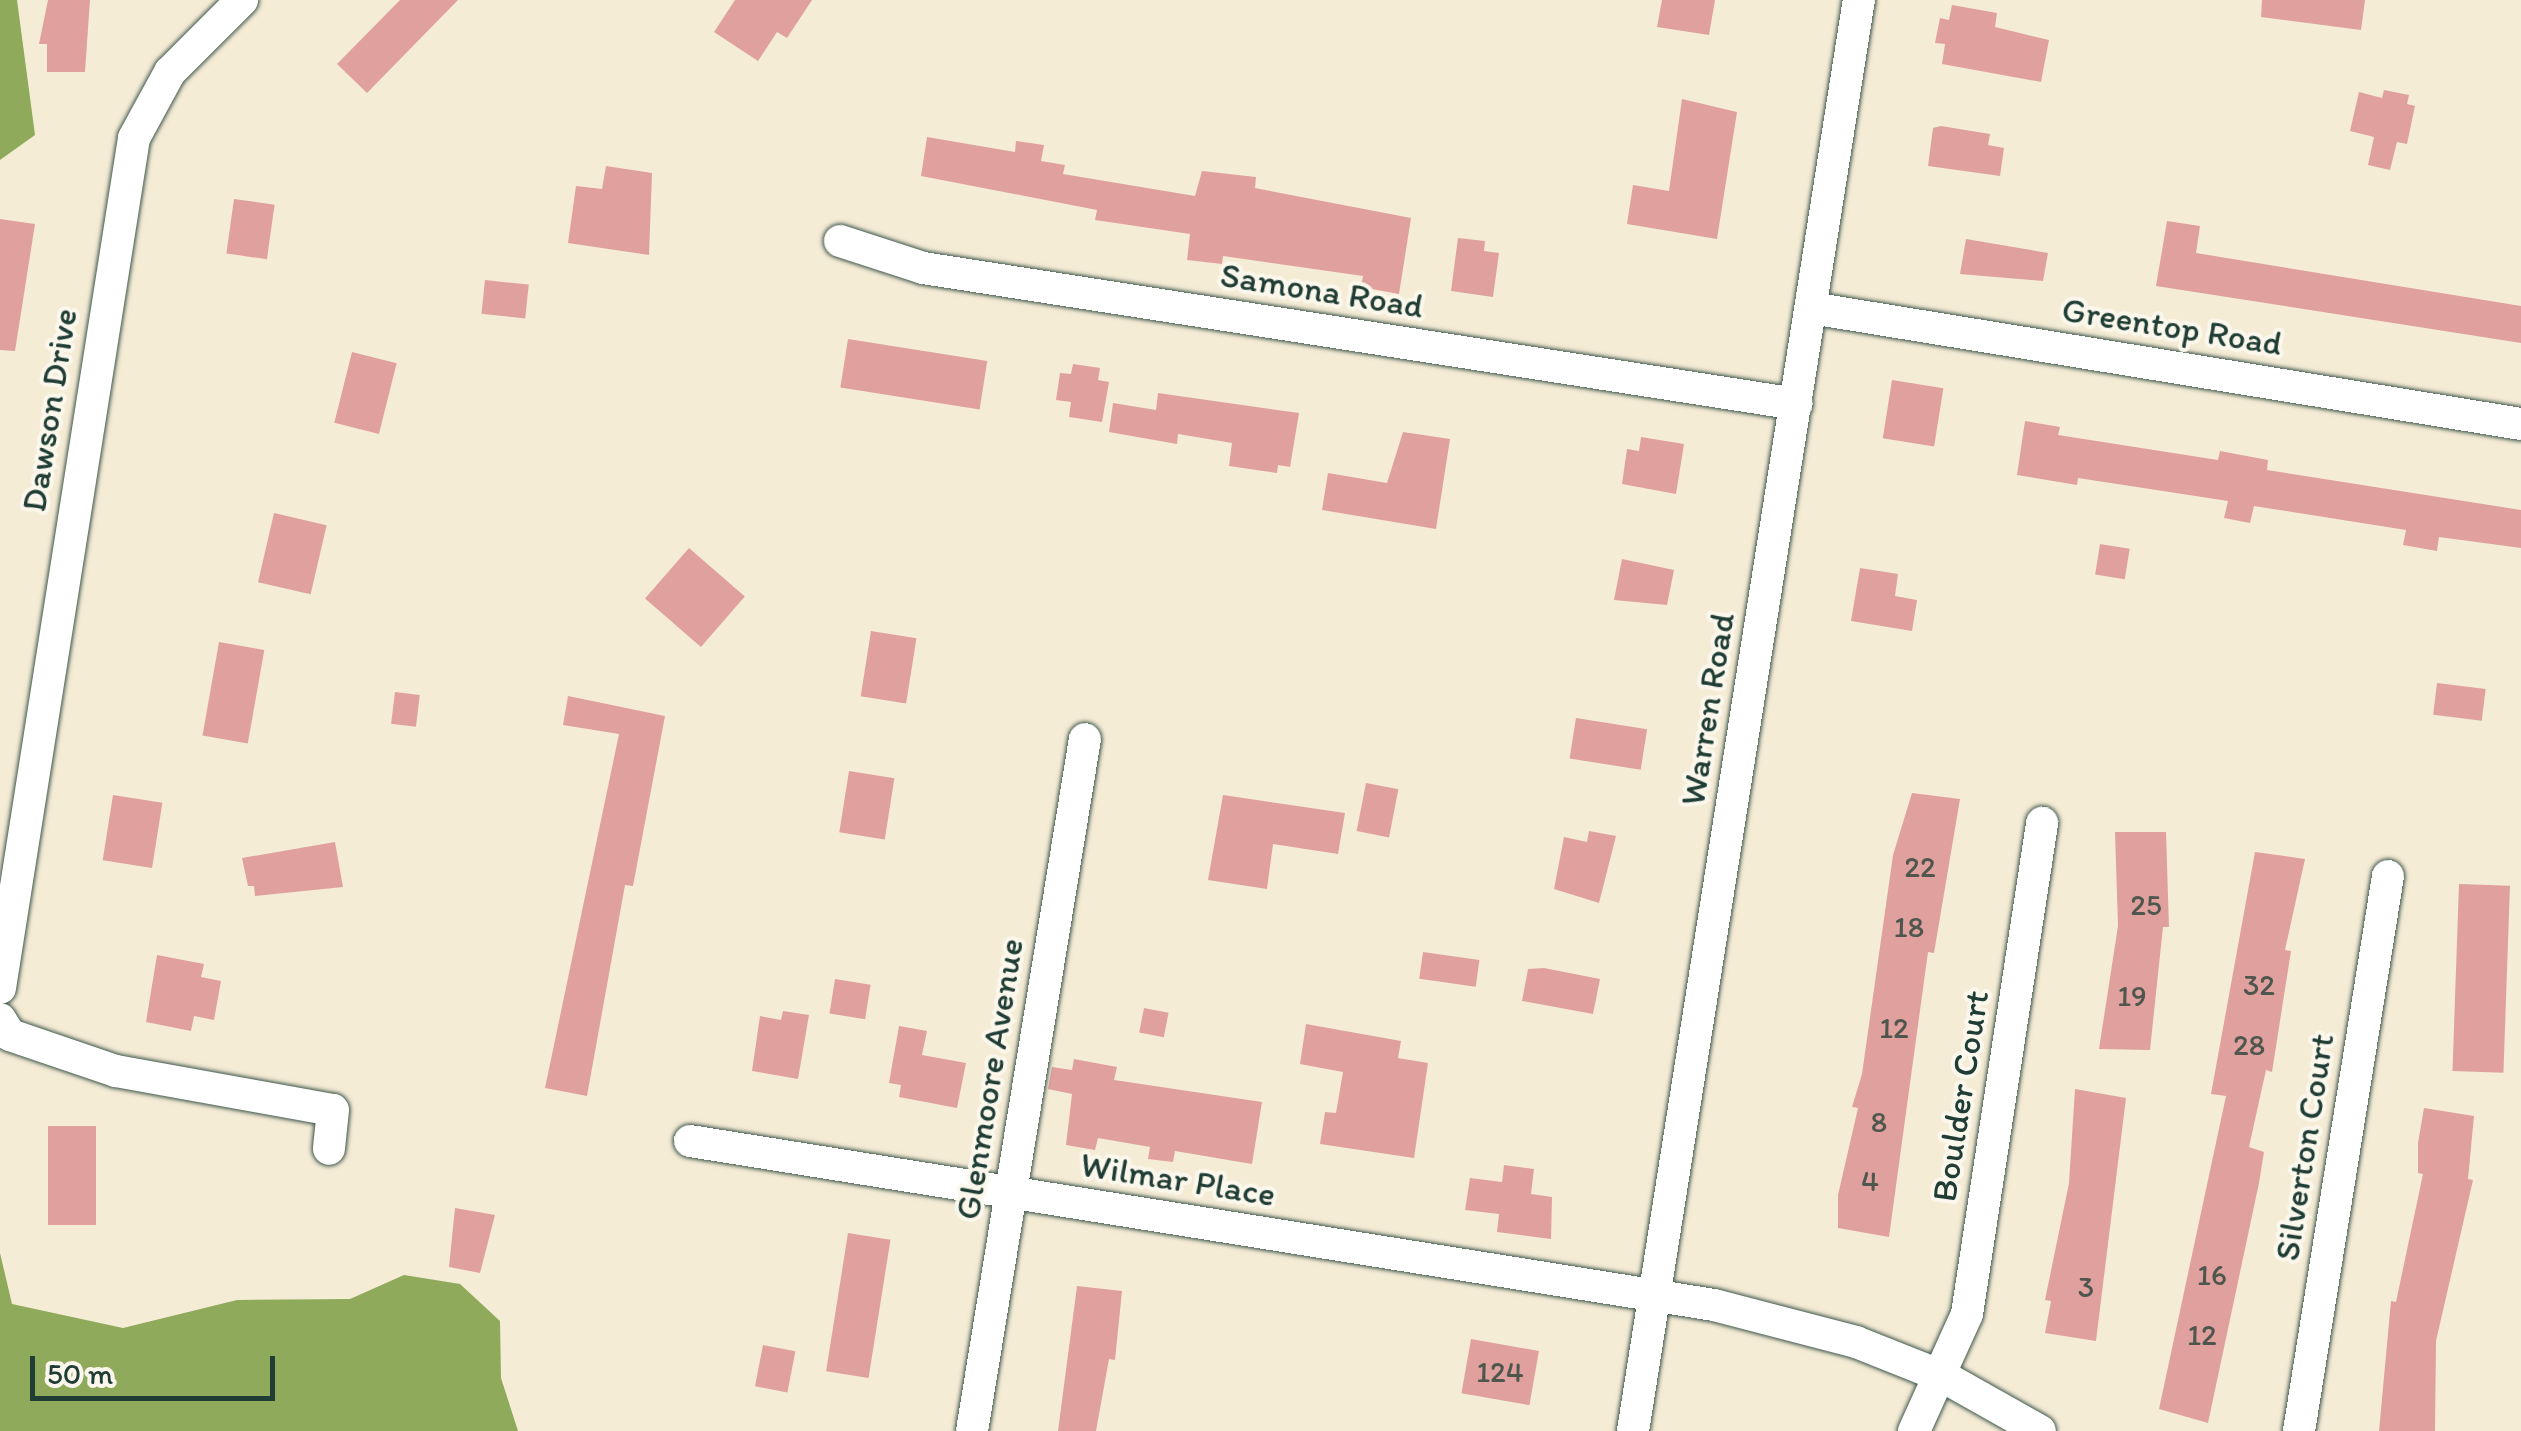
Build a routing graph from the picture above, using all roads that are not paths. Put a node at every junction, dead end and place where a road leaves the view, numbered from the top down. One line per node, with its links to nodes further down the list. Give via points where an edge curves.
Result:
1 (242, 0): 9 (street, Dawson Drive, via 170,72 134,138)
2 (1859, 0): 4 (street, Warren Road)
3 (840, 241): 5 (street, Samona Road, via 923,268)
4 (1811, 308): 5 (street, Warren Road); 6 (street, Greentop Road)
5 (1796, 404): 16 (street, Warren Road)
6 (2521, 424)
7 (1085, 739): 15 (street, Glenmoore Avenue)
8 (2042, 823): 17 (street, Boulder Court, via 1967,1314)
9 (12, 824): 11 (street, Dawson Drive)
10 (2388, 876): 22 (street, Silverton Court)
11 (0, 988)
12 (0, 1019): 14 (street, via 10,1035 116,1071 333,1110)
13 (690, 1141): 15 (street, Wilmar Place)
14 (329, 1149)
15 (1012, 1192): 16 (street, Wilmar Place); 18 (street, Glenmoore Avenue)
16 (1654, 1296): 17 (street, Wilmar Place, via 1803,1325); 19 (street, Warren Road)
17 (1944, 1377): 20 (street, Boulder Court); 21 (street, Wilmar Place)
18 (972, 1431)
19 (1633, 1431)
20 (1914, 1431)
21 (2040, 1431)
22 (2299, 1431)

